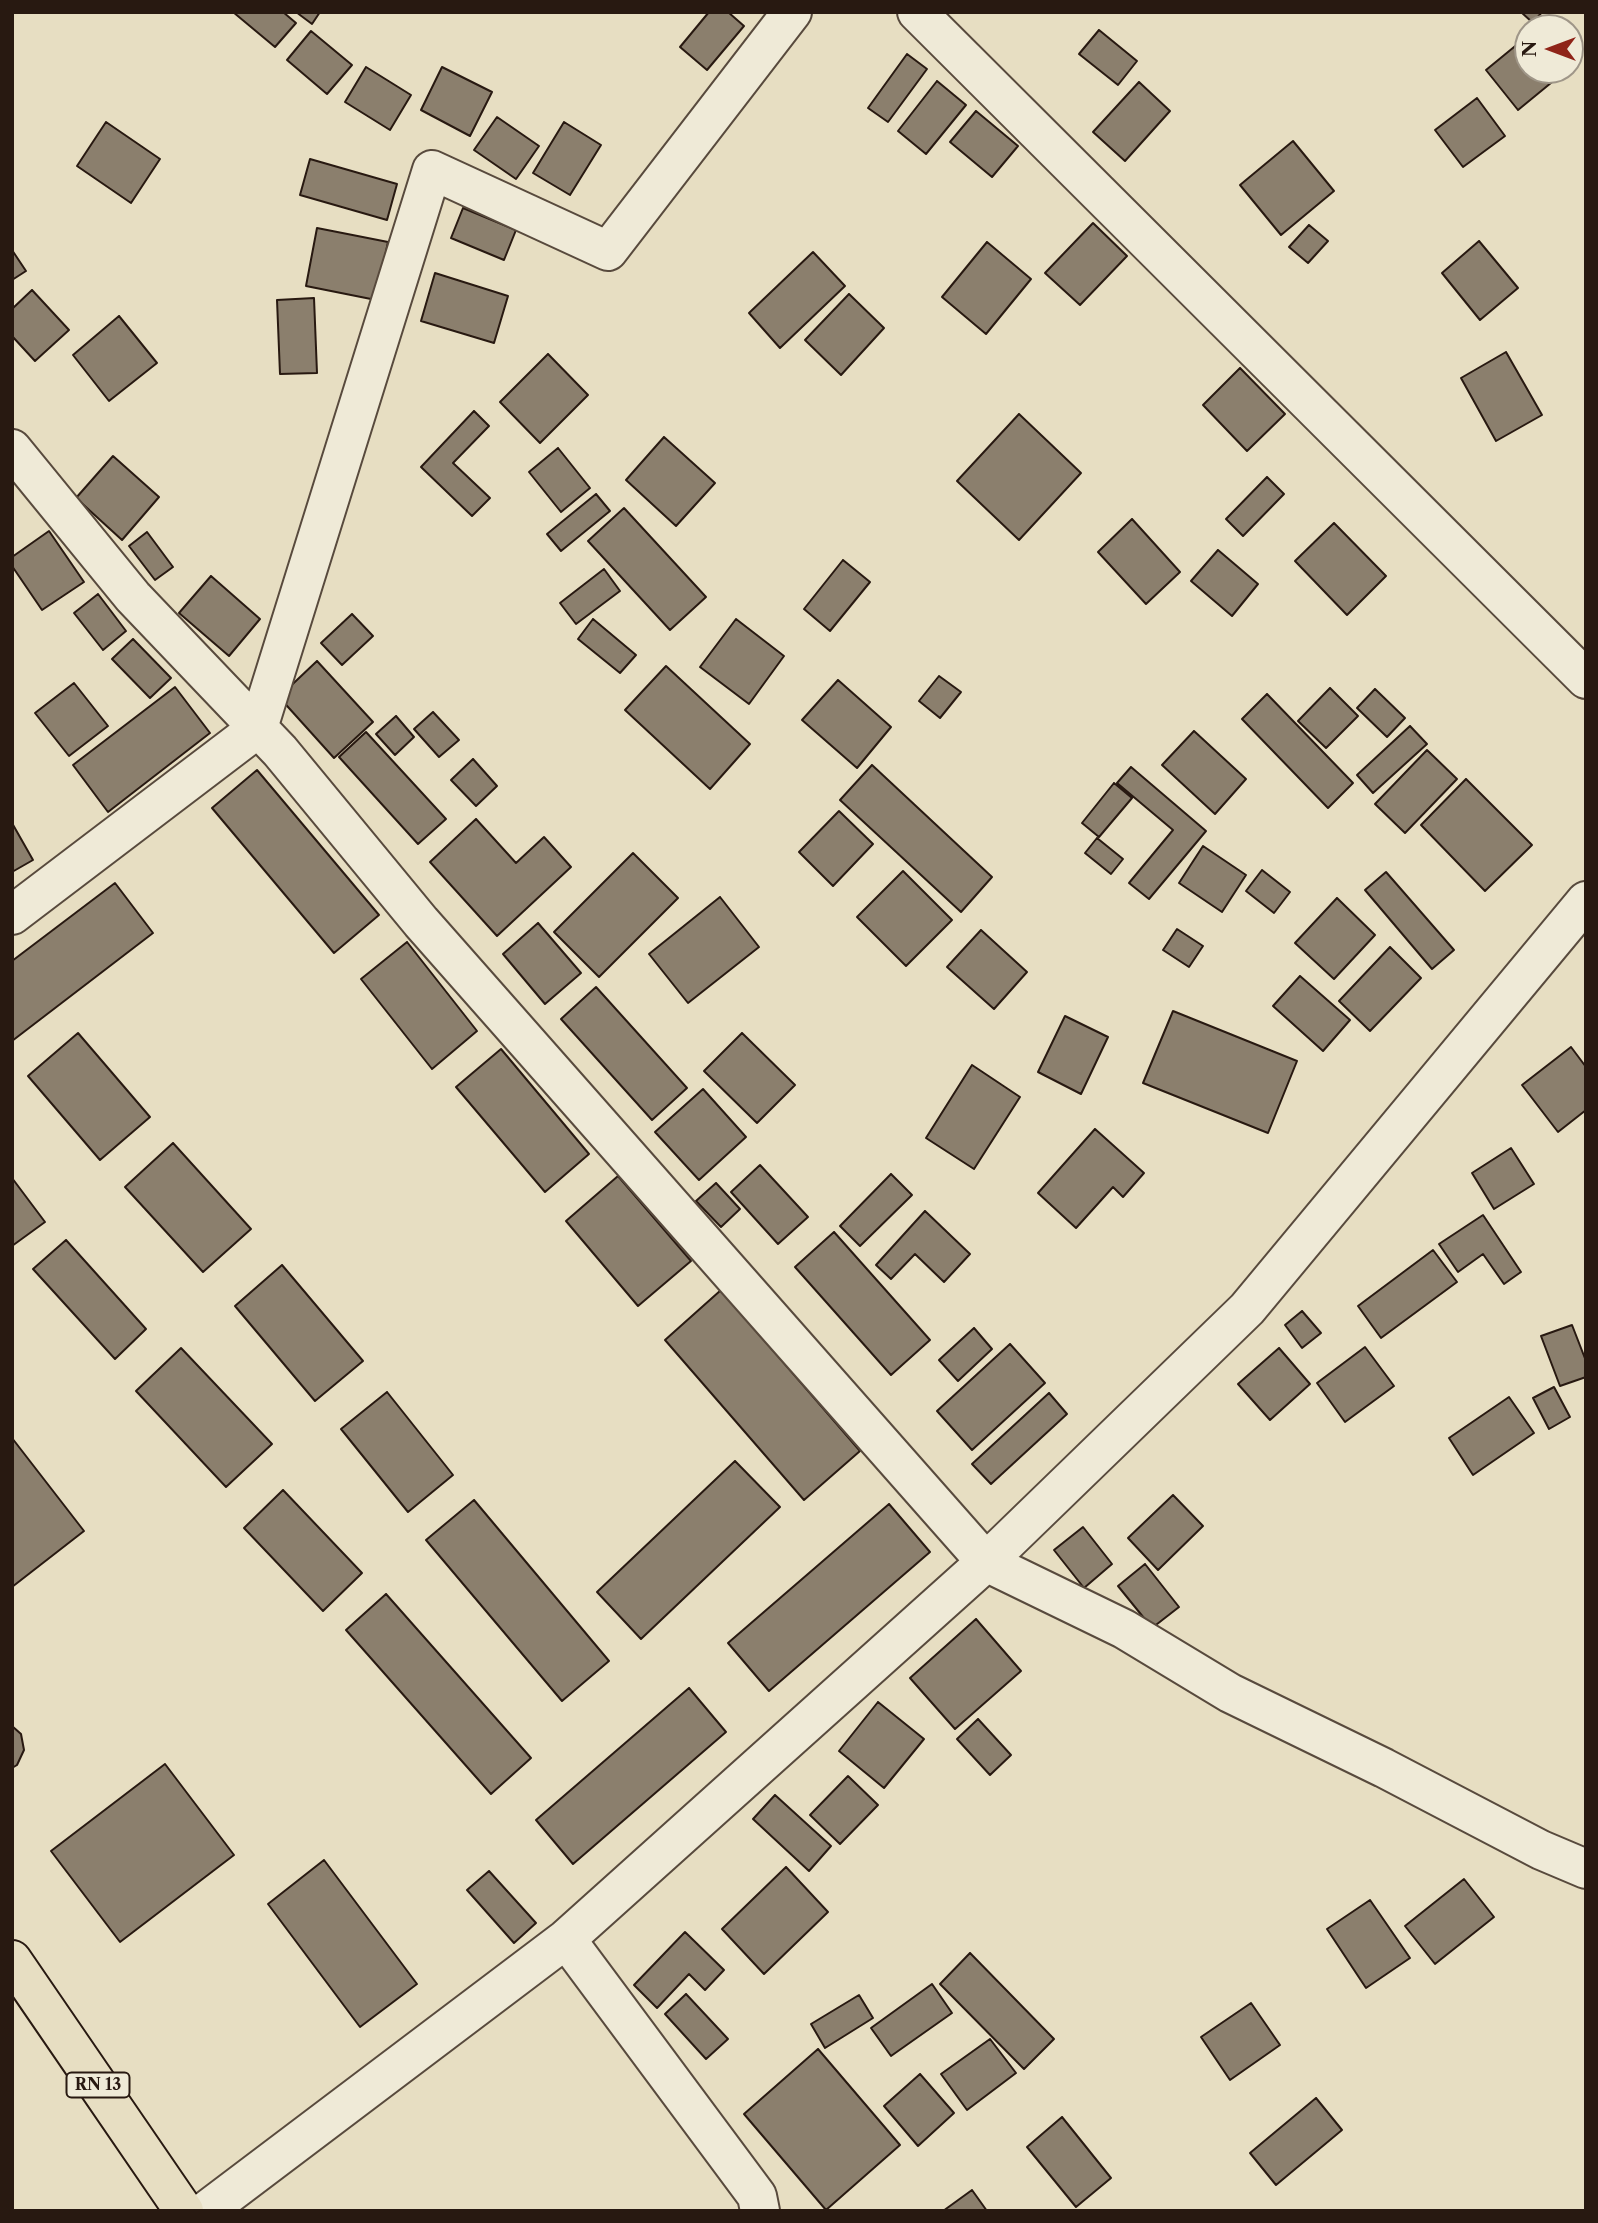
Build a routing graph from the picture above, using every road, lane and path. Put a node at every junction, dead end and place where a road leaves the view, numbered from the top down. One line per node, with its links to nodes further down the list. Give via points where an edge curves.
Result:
1 (792, 12): 5 (street, via 608,251 432,170)
2 (917, 12): 4 (street)
3 (12, 449): 5 (street, via 133,597)
4 (1586, 679)
5 (258, 728): 7 (street); 8 (street, via 421,922)
6 (1586, 901): 8 (street, via 1247,1309)
7 (12, 915)
8 (986, 1562): 9 (street, via 1124,1629 1230,1693); 10 (street)
9 (1586, 1869)
10 (566, 1938): 13 (street); 14 (street, via 757,2196)
11 (12, 1960): 12 (main road, RN 13)
12 (184, 2211)
13 (206, 2211)
14 (760, 2211)

